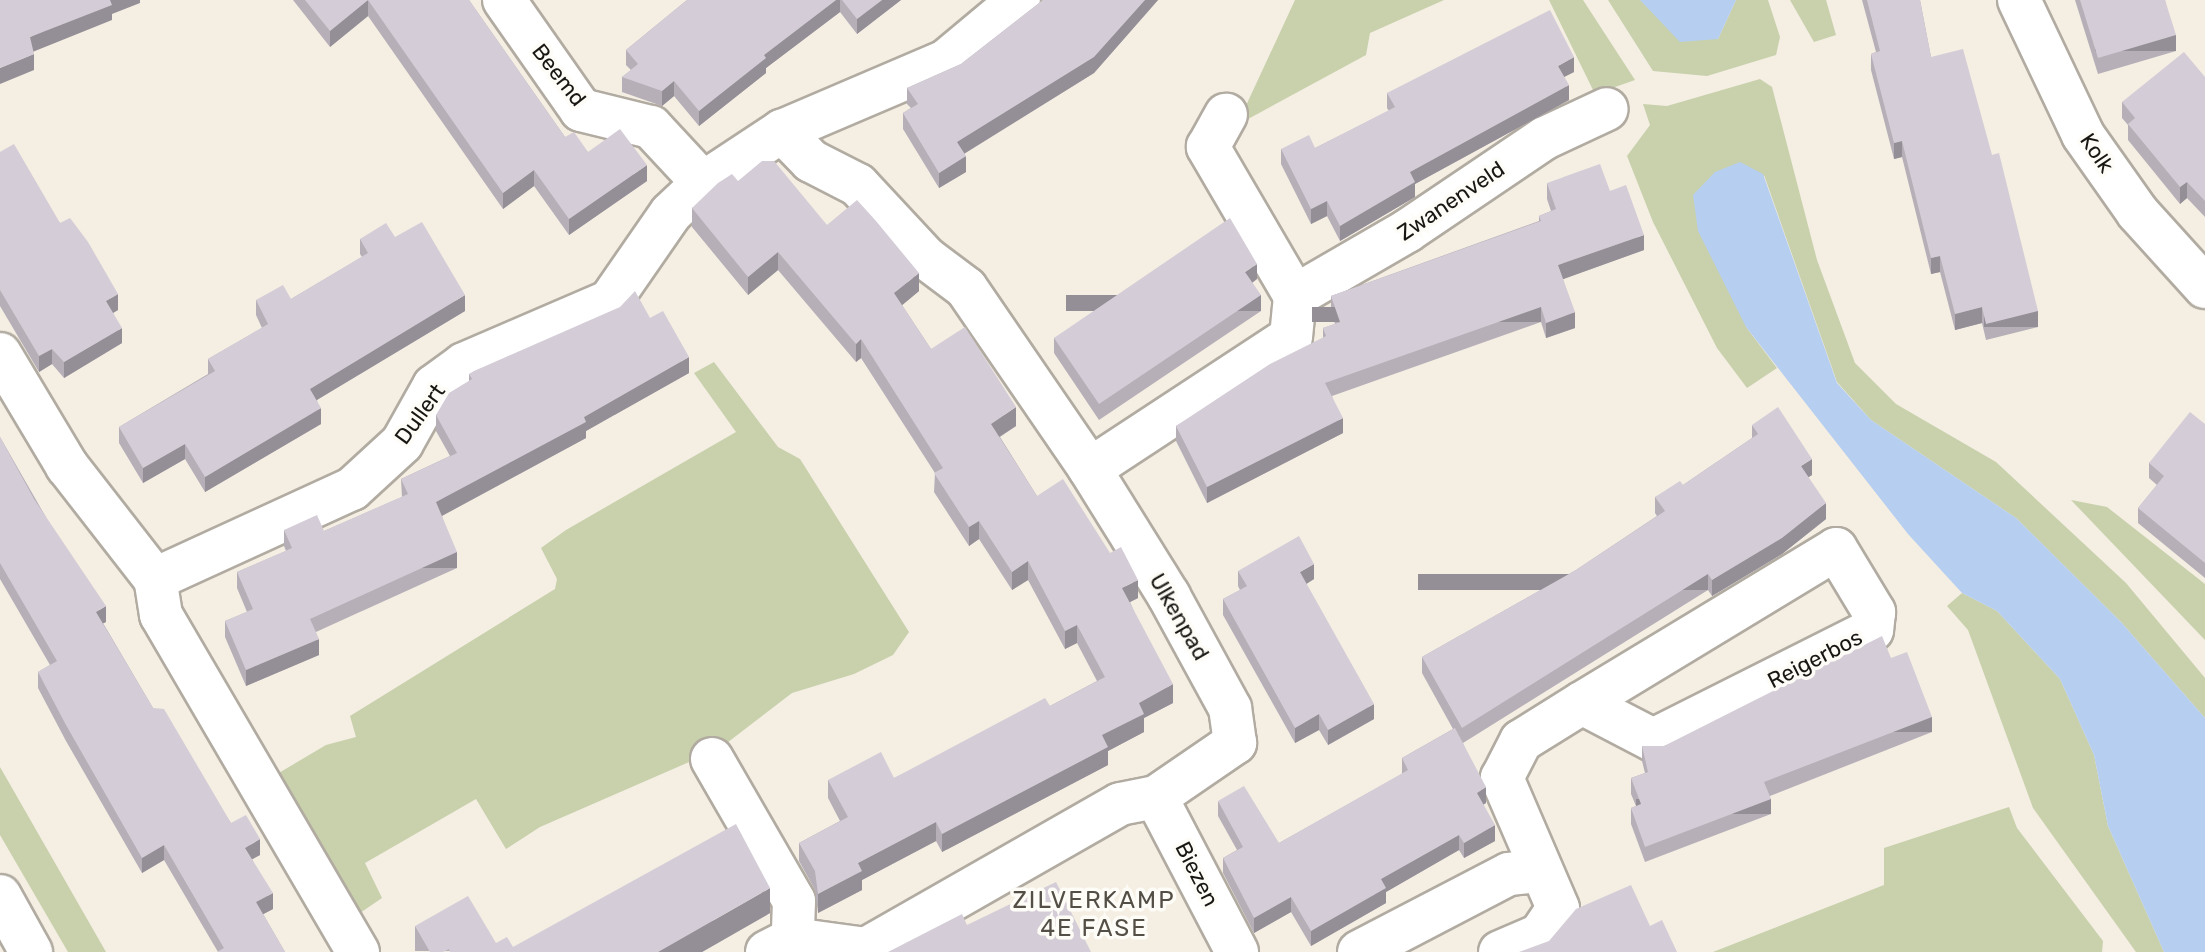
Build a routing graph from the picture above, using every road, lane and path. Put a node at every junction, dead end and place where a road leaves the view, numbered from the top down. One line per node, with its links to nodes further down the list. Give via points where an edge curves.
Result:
1 (504, 0): 7 (street, Beemd, via 581,110 651,127)
2 (1019, 0): 6 (street, Dullert, via 946,61)
3 (2019, 0): 8 (street, Kolk, via 2083,135 2138,213)
4 (1607, 109): 9 (street, Zwanenveld, via 1545,138 1407,231)
5 (1226, 115): 9 (street, via 1208,147)
6 (782, 131): 7 (street, Dullert); 11 (street, Ulkenpad, via 811,161 858,185 926,258 966,288)
7 (703, 183): 12 (street, Dullert, via 671,213 610,301 464,364 434,386 402,443 352,489)
8 (2205, 287)
9 (1295, 296): 11 (street, via 1291,337)
10 (0, 354): 12 (street, via 67,466)
11 (1090, 469): 15 (street, Ulkenpad, via 1230,708 1235,743)
12 (155, 579): 20 (street, via 161,615)
13 (1582, 703): 13 (street, Reigerbos, via 1836,549 1874,612 1872,630 1653,740); 16 (street, Reigerbos, via 1521,741 1502,778)
14 (712, 759): 18 (street, Ulkenpad, via 794,901)
15 (1156, 797): 18 (street, Ulkenpad, via 1120,804 866,949); 21 (street, Biezen)
16 (1540, 871): 22 (street, via 1509,874); 23 (street, Reigerbos, via 1558,908 1540,935)
17 (0, 896): 19 (street)
18 (780, 945)
19 (31, 952)
20 (358, 952)
21 (1237, 952)
22 (1359, 952)
23 (1500, 952)

